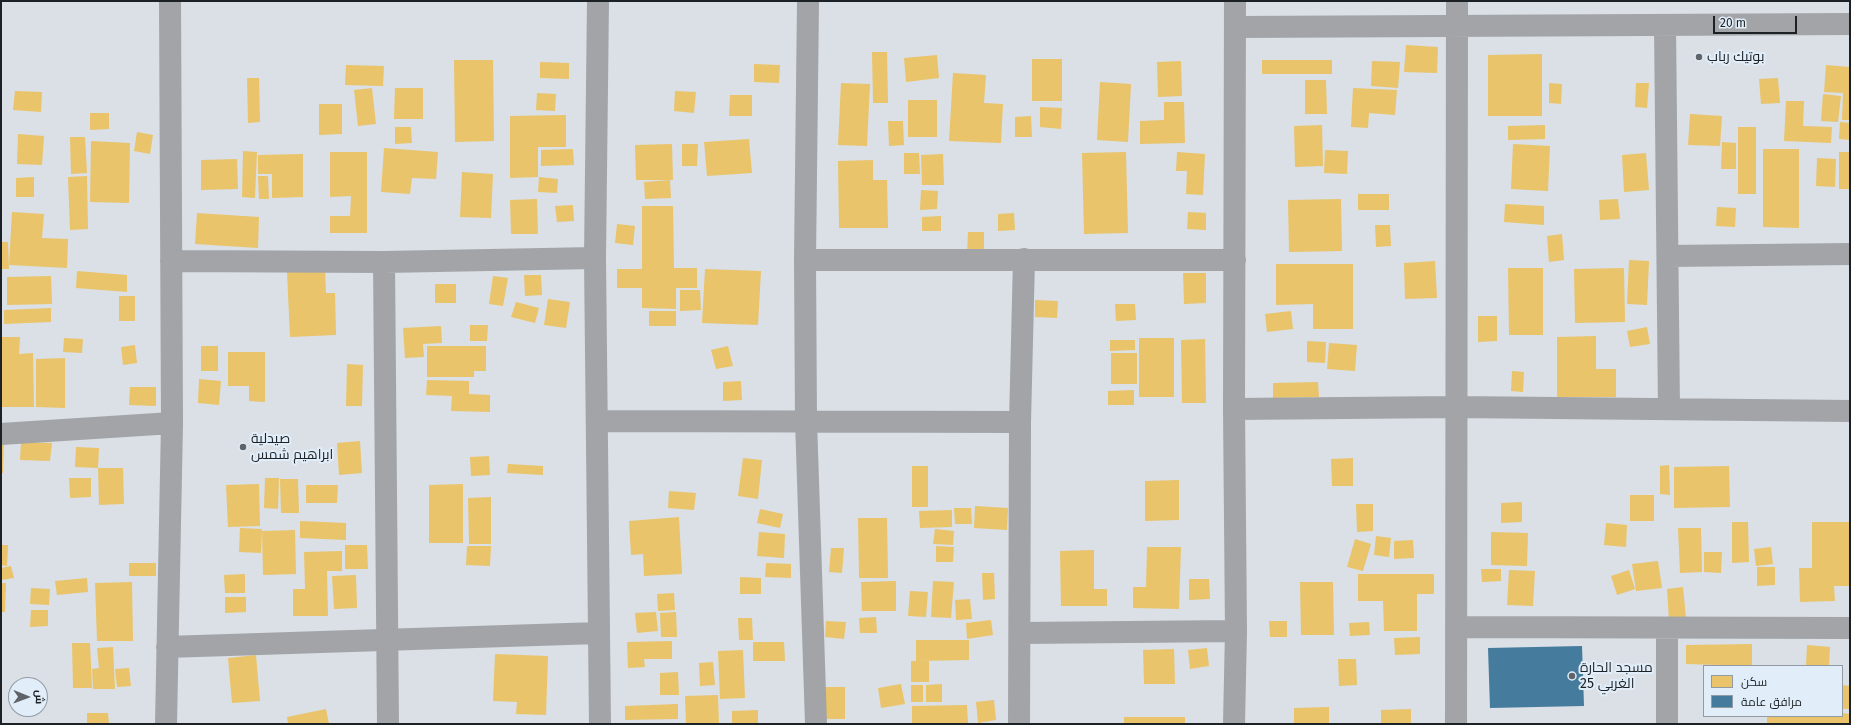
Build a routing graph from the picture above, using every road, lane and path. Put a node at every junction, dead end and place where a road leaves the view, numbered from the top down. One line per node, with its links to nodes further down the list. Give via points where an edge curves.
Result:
1 (170, 1): 16 (street)
2 (598, 1): 12 (street)
3 (808, 1): 14 (street)
4 (1235, 1): 9 (street)
5 (1457, 1): 8 (street)
6 (1850, 24): 7 (street)
7 (1665, 26): 8 (street); 11 (street)
8 (1457, 27): 9 (street); 18 (street)
9 (1236, 28): 15 (street)
10 (1850, 254): 11 (street)
11 (1668, 256): 20 (street)
12 (595, 258): 17 (street); 23 (street)
13 (1024, 259): 14 (street); 15 (street); 24 (street)
14 (806, 260): 22 (street)
15 (1235, 260): 19 (street)
16 (171, 262): 17 (street); 25 (street)
17 (384, 262): 33 (street)
18 (1456, 408): 19 (street); 20 (street); 27 (street)
19 (1234, 409): 30 (street)
20 (1669, 409): 21 (street)
21 (1850, 411)
22 (806, 420): 23 (street); 24 (street); 38 (street)
23 (597, 421): 31 (street)
24 (1020, 422): 32 (street)
25 (172, 423): 26 (street); 34 (street)
26 (1, 434)
27 (1456, 627): 29 (street); 41 (street)
28 (1850, 628): 29 (street)
29 (1667, 629): 42 (street)
30 (1236, 631): 32 (street); 40 (street)
31 (598, 633): 33 (street); 37 (street)
32 (1020, 633): 39 (street)
33 (387, 640): 34 (street); 36 (street)
34 (167, 647): 35 (street)
35 (166, 724)
36 (388, 724)
37 (600, 724)
38 (816, 724)
39 (1018, 724)
40 (1234, 724)
41 (1456, 724)
42 (1667, 724)

